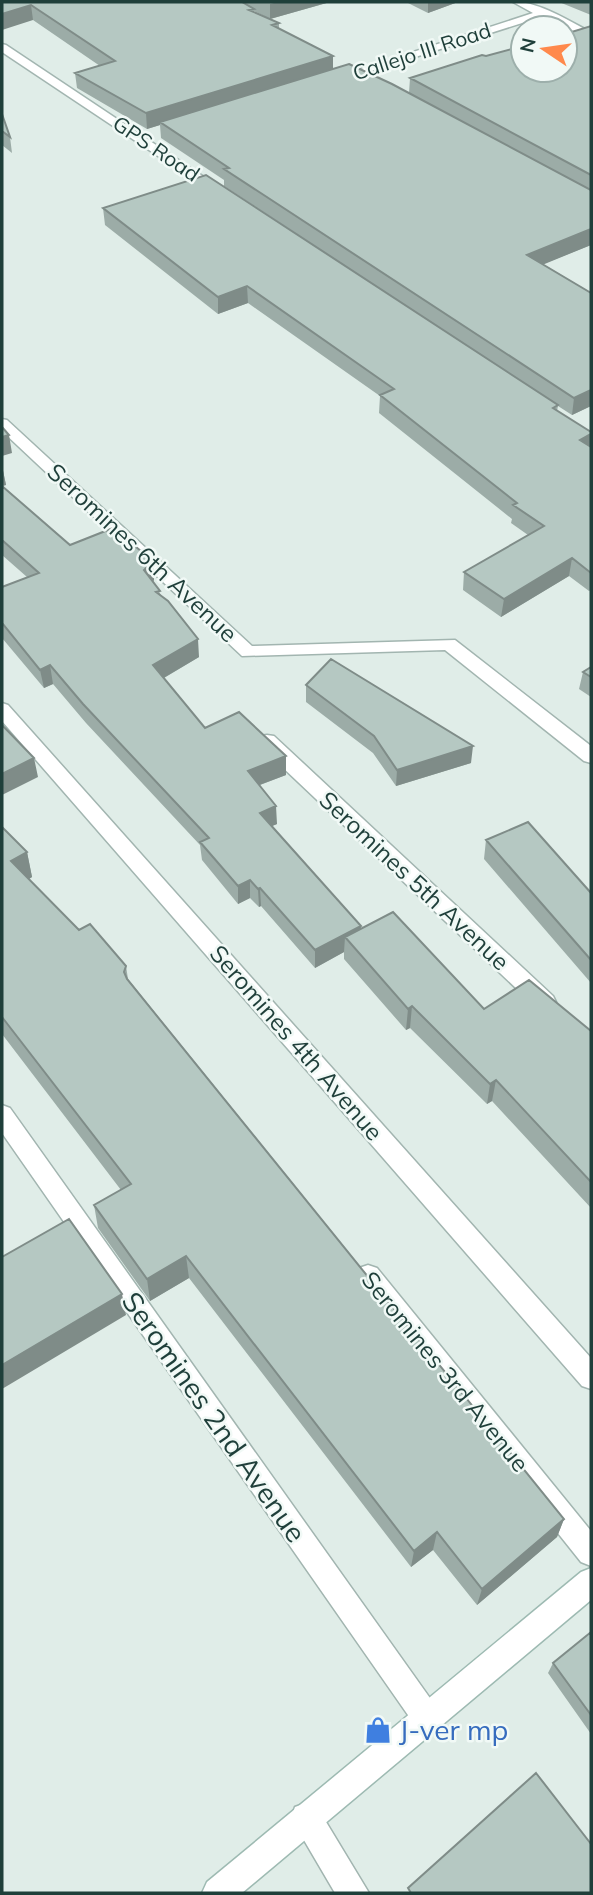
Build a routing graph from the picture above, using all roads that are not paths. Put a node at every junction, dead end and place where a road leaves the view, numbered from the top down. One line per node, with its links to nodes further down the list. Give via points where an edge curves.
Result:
1 (518, 2): 2 (street)
2 (543, 13): 3 (street); 6 (street, Callejo III Road)
3 (591, 36)
4 (2, 47): 9 (street, GPS Road, via 146,136)
5 (336, 62): 6 (street)
6 (356, 73): 7 (street); 8 (street, Callejo III Road)
7 (368, 79)
8 (318, 84)
9 (234, 201)
10 (2, 423): 13 (street, Seromines 6th Avenue, via 248,652 449,644)
11 (2, 709): 17 (street, Seromines 4th Avenue)
12 (250, 726): 14 (street, Seromines 5th Avenue)
13 (591, 756)
14 (562, 1017)
15 (2, 1115): 20 (street, Seromines 2nd Avenue)
16 (357, 1263): 18 (street, Seromines 3rd Avenue)
17 (591, 1377)
18 (591, 1552)
19 (591, 1582): 20 (street)
20 (427, 1718): 21 (street)
21 (306, 1818): 22 (street); 23 (street)
22 (218, 1893)
23 (353, 1893)

